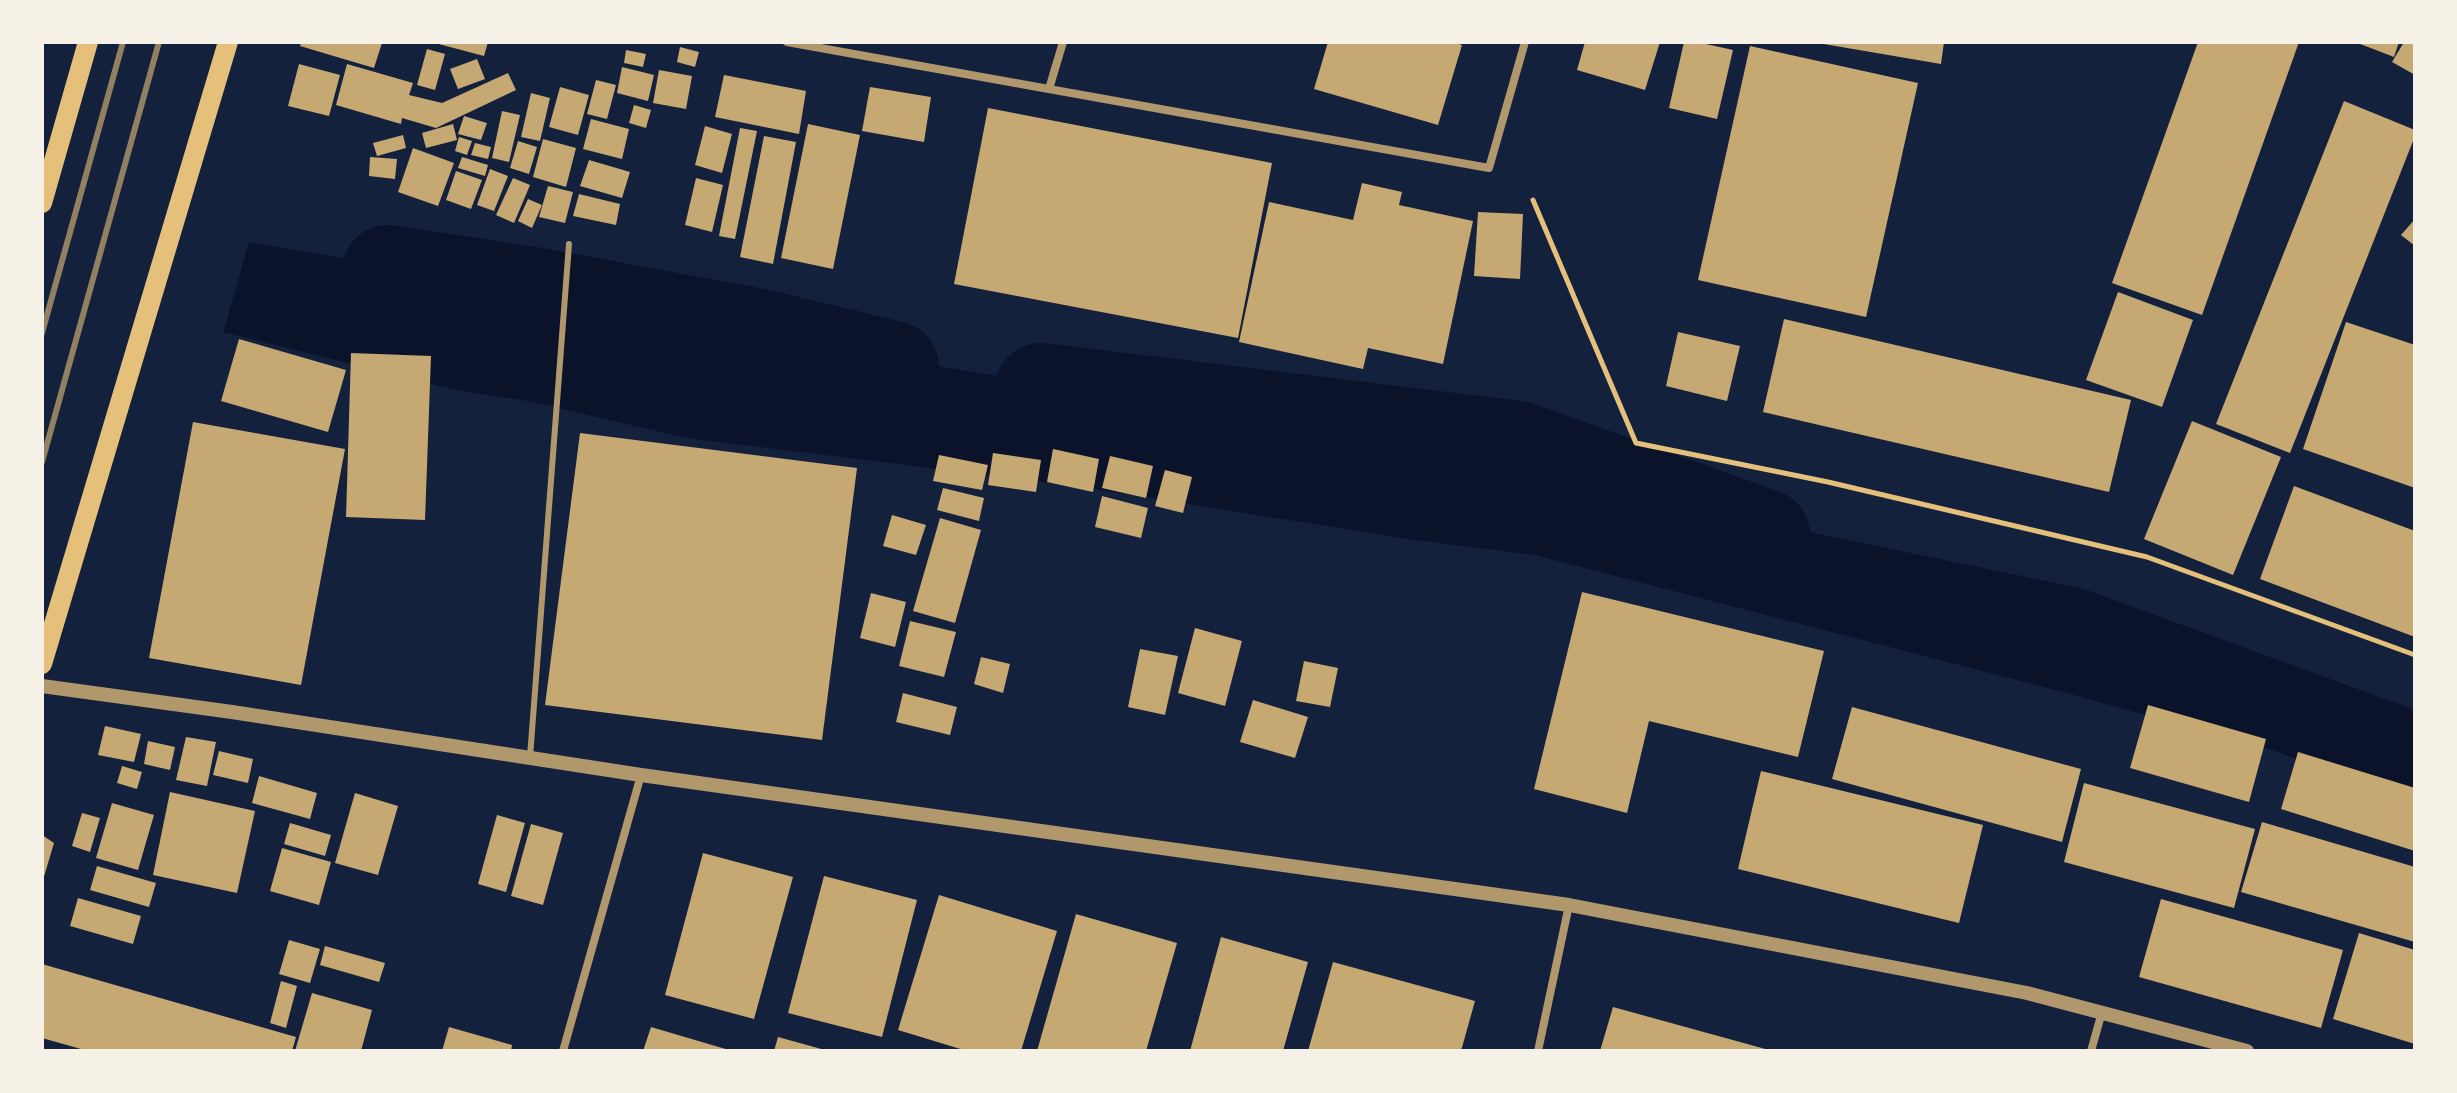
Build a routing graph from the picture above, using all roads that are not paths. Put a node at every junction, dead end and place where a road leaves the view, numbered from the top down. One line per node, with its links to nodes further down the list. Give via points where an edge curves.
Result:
1 (88, 42): 7 (main road)
2 (228, 42): 9 (main road)
3 (787, 42): 6 (street)
4 (1063, 42): 6 (street)
5 (1525, 42): 6 (street, via 1489,168)
6 (1049, 89)
7 (42, 203)
8 (569, 244): 11 (lane)
9 (42, 664)
10 (42, 686): 11 (street)
11 (530, 757): 12 (street)
12 (641, 775): 13 (street); 15 (street)
13 (1569, 905): 14 (street); 16 (street)
14 (2102, 1012): 17 (street); 18 (street)
15 (563, 1051)
16 (1538, 1051)
17 (2091, 1051)
18 (2247, 1051)

